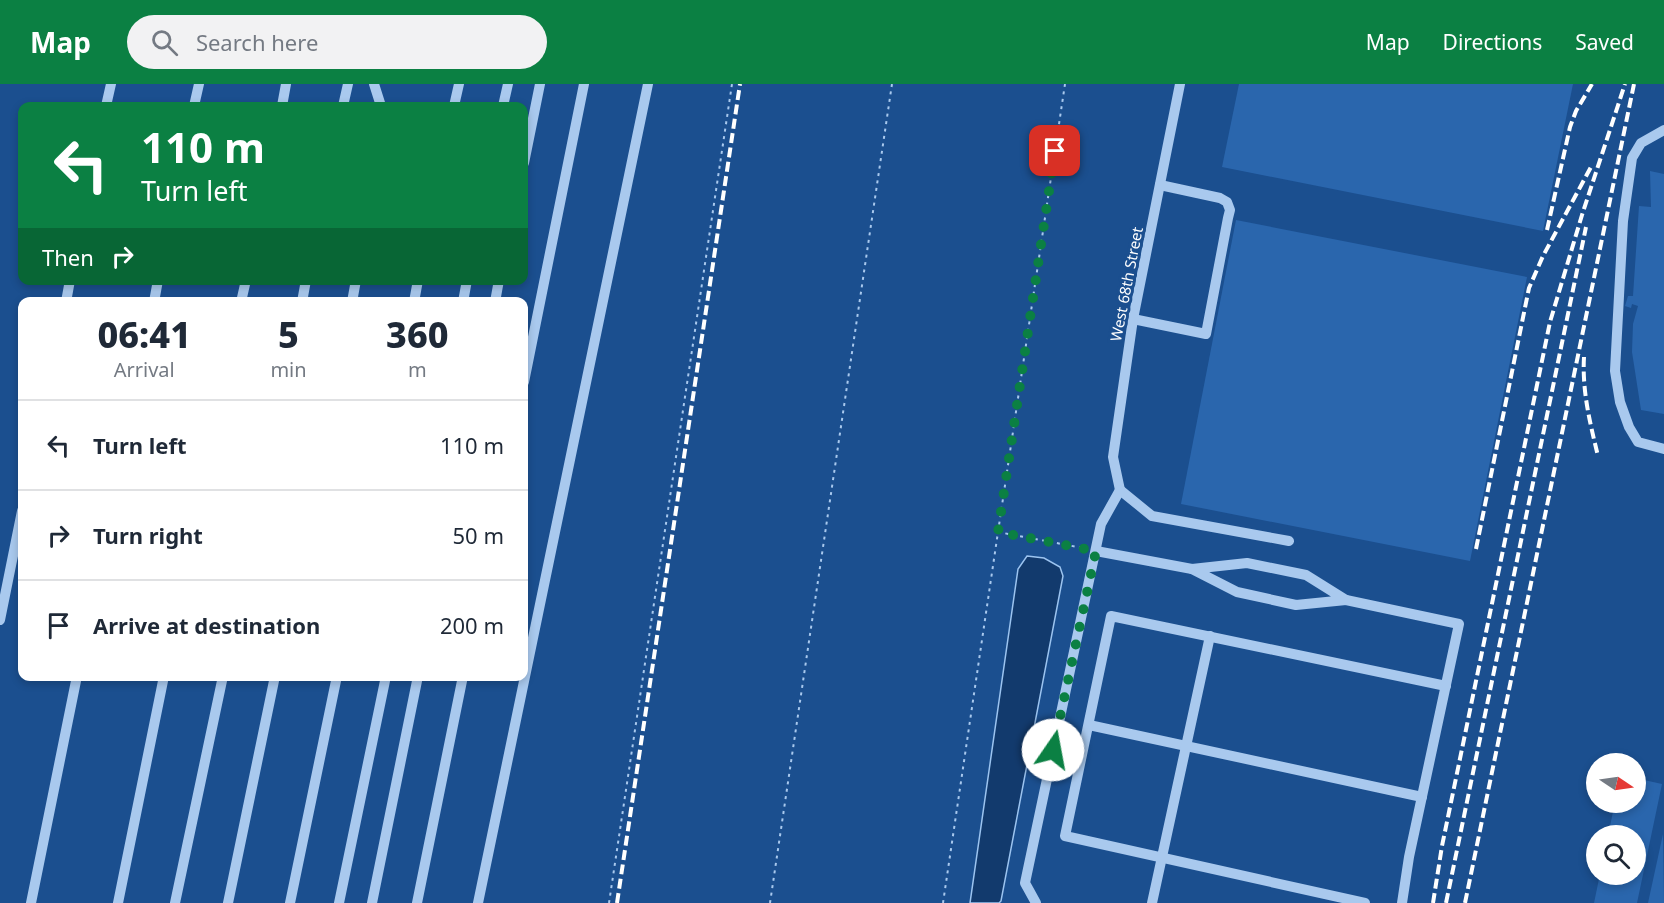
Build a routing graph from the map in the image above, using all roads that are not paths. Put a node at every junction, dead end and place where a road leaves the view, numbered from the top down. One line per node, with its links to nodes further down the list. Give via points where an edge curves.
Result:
1 (111, 84): 12 (street)
2 (199, 84): 13 (street)
3 (286, 84): 14 (street)
4 (348, 84): 15 (street)
5 (374, 84): 16 (street)
6 (459, 84): 17 (street)
7 (508, 84): 18 (street)
8 (540, 84): 20 (street)
9 (584, 84): 23 (street)
10 (648, 84): 33 (street)
11 (1180, 84): 21 (street, West 68th Street)
12 (107, 102)
13 (195, 102)
14 (283, 102)
15 (344, 102)
16 (380, 102)
17 (455, 102)
18 (504, 102)
19 (1664, 130): 24 (street, via 1641,144 1632,158 1623,221 1615,371 1620,402 1638,442)
20 (528, 143)
21 (1160, 185): 22 (street, West 68th Street); 22 (street, via 1220,198 1230,210 1206,334)
22 (1133, 319): 25 (street, West 68th Street, via 1113,457)
23 (528, 362)
24 (1664, 449)
25 (1120, 490): 27 (street, via 1152,516); 28 (street, via 1101,524)
26 (18, 531): 31 (street)
27 (1289, 541)
28 (1096, 551): 29 (street); 57 (street, via 1025,883)
29 (1192, 569): 30 (street, via 1237,592 1296,605); 30 (street, via 1247,563 1306,575)
30 (1346, 600): 43 (street, via 1459,624)
31 (0, 620)
32 (1210, 636): 43 (street); 44 (street, via 1111,616); 45 (street)
33 (528, 662)
34 (76, 681): 48 (street)
35 (163, 681): 49 (street)
36 (222, 681): 50 (street)
37 (274, 681): 51 (street)
38 (335, 681): 52 (street)
39 (385, 681): 53 (street)
40 (417, 681): 54 (street)
41 (463, 681): 55 (street)
42 (524, 681): 56 (street)
43 (1446, 686): 46 (street)
44 (1089, 725): 45 (street); 47 (street, via 1065,836)
45 (1187, 746): 46 (street); 47 (street)
46 (1422, 797): 60 (street)
47 (1162, 857): 58 (street); 59 (street)
48 (31, 903)
49 (118, 903)
50 (175, 903)
51 (228, 903)
52 (290, 903)
53 (339, 903)
54 (372, 903)
55 (417, 903)
56 (478, 903)
57 (1036, 903)
58 (1152, 903)
59 (1365, 903)
60 (1402, 903)

